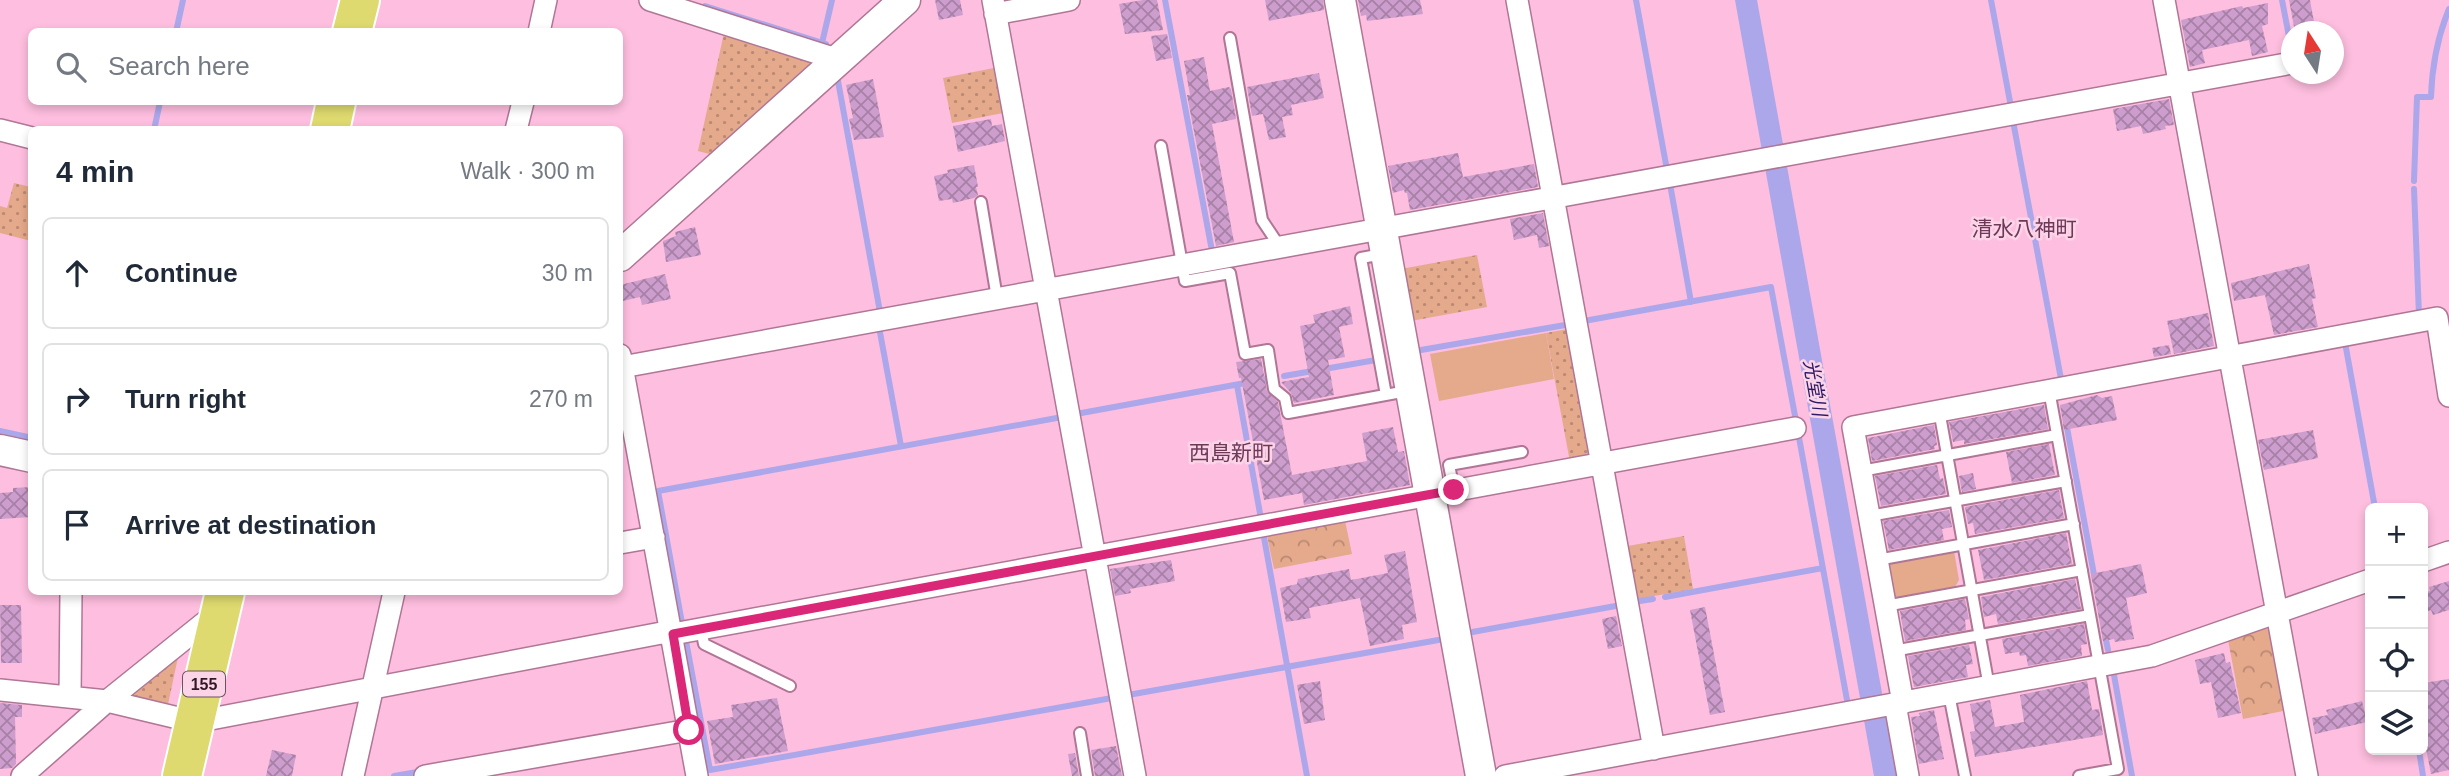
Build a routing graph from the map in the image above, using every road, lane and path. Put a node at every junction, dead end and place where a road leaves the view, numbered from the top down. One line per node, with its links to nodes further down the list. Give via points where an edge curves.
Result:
1 (360, 0): 11 (highway)
2 (547, 0): 12 (street)
3 (650, 0): 9 (street)
4 (905, 0): 14 (street)
5 (1069, 0): 10 (street)
6 (1340, 0): 26 (street)
7 (1517, 0): 24 (street)
8 (2164, 0): 16 (street)
9 (696, 7): 14 (street)
10 (994, 7): 30 (street)
11 (353, 28)
12 (540, 28)
13 (1230, 38): 27 (lane, via 1262,220)
14 (836, 59): 28 (street)
15 (2281, 65): 16 (street)
16 (2179, 84): 24 (street); 32 (street)
17 (335, 105): 19 (highway)
18 (522, 105): 20 (street)
19 (331, 126)
20 (517, 126)
21 (0, 130): 22 (street)
22 (28, 137)
23 (1160, 146): 29 (lane)
24 (1553, 197): 26 (street); 45 (street)
25 (981, 202): 31 (lane)
26 (1384, 240): 27 (street); 36 (street)
27 (1280, 247): 29 (street)
28 (623, 253)
29 (1182, 264): 30 (street); 36 (lane, via 1185,281 1230,273 1245,354 1268,350 1275,389 1285,398 1288,413)
30 (1046, 289): 31 (street); 56 (street)
31 (997, 298): 33 (street)
32 (2229, 356): 35 (street); 37 (street, via 2437,318); 66 (street)
33 (623, 361)
34 (623, 372): 52 (street)
35 (2049, 390): 38 (street); 40 (lane)
36 (1399, 393): 48 (street)
37 (2449, 396)
38 (1939, 410): 43 (lane); 46 (street, via 1853,427)
39 (1795, 428): 45 (street)
40 (2057, 435): 43 (lane); 47 (lane)
41 (0, 450): 44 (street)
42 (1522, 452): 48 (lane, via 1449,465)
43 (1947, 455): 46 (lane); 49 (lane)
44 (28, 456)
45 (1602, 463): 48 (street); 84 (street)
46 (1861, 471): 50 (street)
47 (2066, 481): 49 (lane); 51 (lane)
48 (1442, 492): 56 (street); 92 (street)
49 (1955, 501): 50 (lane); 54 (lane)
50 (1869, 516): 58 (street)
51 (2074, 524): 54 (lane); 59 (lane)
52 (654, 537): 53 (street); 69 (street)
53 (623, 542)
54 (1963, 544): 58 (lane); 61 (lane)
55 (2449, 551): 57 (street)
56 (1095, 556): 68 (street); 91 (street)
57 (2428, 559)
58 (1877, 560): 65 (street)
59 (2082, 570): 61 (lane); 67 (lane)
60 (2365, 582): 66 (street)
61 (1971, 590): 65 (lane); 70 (lane)
62 (71, 595): 78 (street)
63 (393, 595): 75 (street)
64 (223, 601): 79 (street); 81 (highway, 155)
65 (1885, 606): 71 (street)
66 (2277, 614): 72 (street, via 2152,656); 97 (street)
67 (2090, 615): 70 (lane); 72 (lane)
68 (701, 629): 69 (street); 73 (lane, via 704,644)
69 (673, 632): 75 (street); 82 (street)
70 (1980, 635): 71 (lane); 74 (lane)
71 (1893, 651): 80 (street)
72 (2099, 666): 74 (street); 96 (lane, via 2118,769)
73 (790, 687)
74 (1989, 687): 77 (street)
75 (372, 689): 81 (street); 87 (street)
76 (0, 690): 78 (street)
77 (1949, 694): 80 (street); 95 (lane)
78 (70, 697): 79 (street)
79 (107, 701): 81 (street); 85 (street)
80 (1899, 703): 84 (street); 94 (street)
81 (195, 722): 86 (highway, 155)
82 (689, 730): 88 (street); 89 (street)
83 (1080, 733): 90 (lane)
84 (1654, 749): 93 (street)
85 (22, 776)
86 (182, 776)
87 (353, 776)
88 (425, 776)
89 (697, 776)
90 (1087, 776)
91 (1135, 776)
92 (1481, 776)
93 (1505, 776)
94 (1908, 776)
95 (1965, 776)
96 (2079, 776)
97 (2307, 776)

